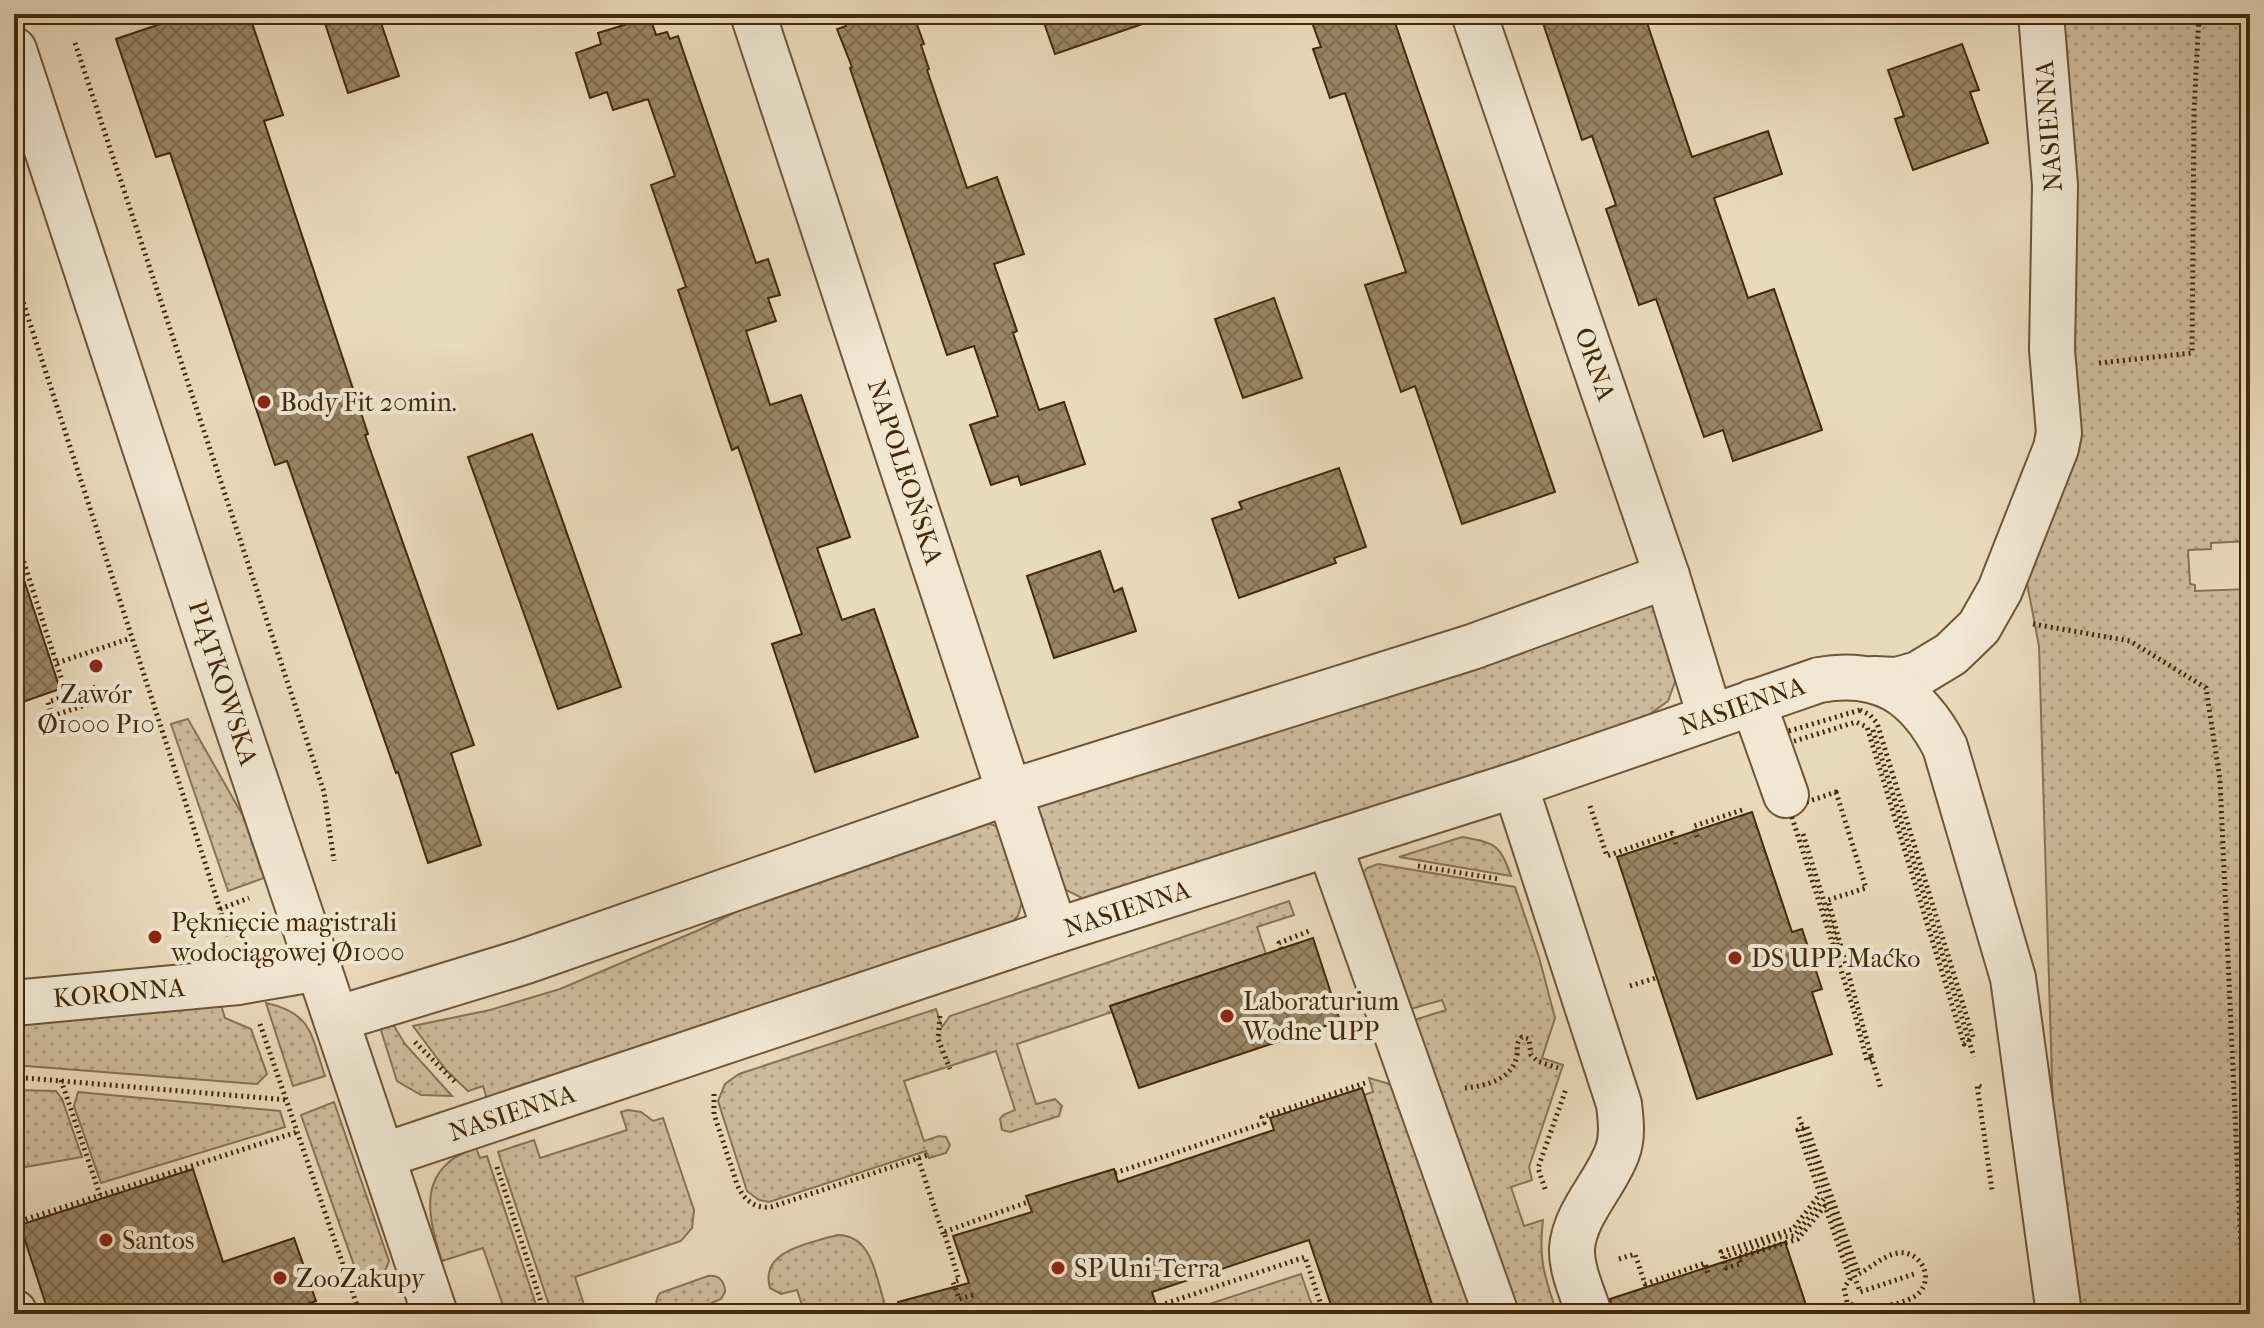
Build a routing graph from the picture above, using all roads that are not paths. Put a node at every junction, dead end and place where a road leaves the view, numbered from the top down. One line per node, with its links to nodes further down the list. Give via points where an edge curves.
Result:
1 (753, 14): 10 (street, NAPOLEOŃSKA)
2 (1474, 14): 5 (street, ORNA)
3 (2041, 14): 6 (street, NASIENNA, via 2055,185 2059,433 2054,456 1979,627 1951,654)
4 (14, 50): 14 (street, PIĄTKOWSKA)
5 (1667, 576): 8 (street, ORNA); 10 (street, via 1472,647)
6 (1888, 685): 7 (street, NASIENNA, via 1841,676); 21 (street, via 1934,726 1945,747 2013,978)
7 (1753, 702): 8 (street, NASIENNA); 11 (street, via 1776,742)
8 (1710, 716): 9 (street, NASIENNA)
9 (1515, 785): 12 (street, NASIENNA); 20 (street, via 1619,1104 1622,1131 1616,1154 1572,1248)
10 (1010, 792): 13 (street, NAPOLEOŃSKA); 16 (street, via 523,962)
11 (1790, 800)
12 (1329, 844): 13 (street, NASIENNA); 19 (street)
13 (1055, 931): 17 (street, NASIENNA)
14 (319, 968): 15 (street, KORONNA, via 238,982); 16 (street, PIĄTKOWSKA)
15 (14, 1003)
16 (355, 1013): 17 (street, PIĄTKOWSKA)
17 (382, 1156): 18 (street, PIĄTKOWSKA)
18 (435, 1314)
19 (1496, 1314)
20 (1589, 1314)
21 (2059, 1314)

